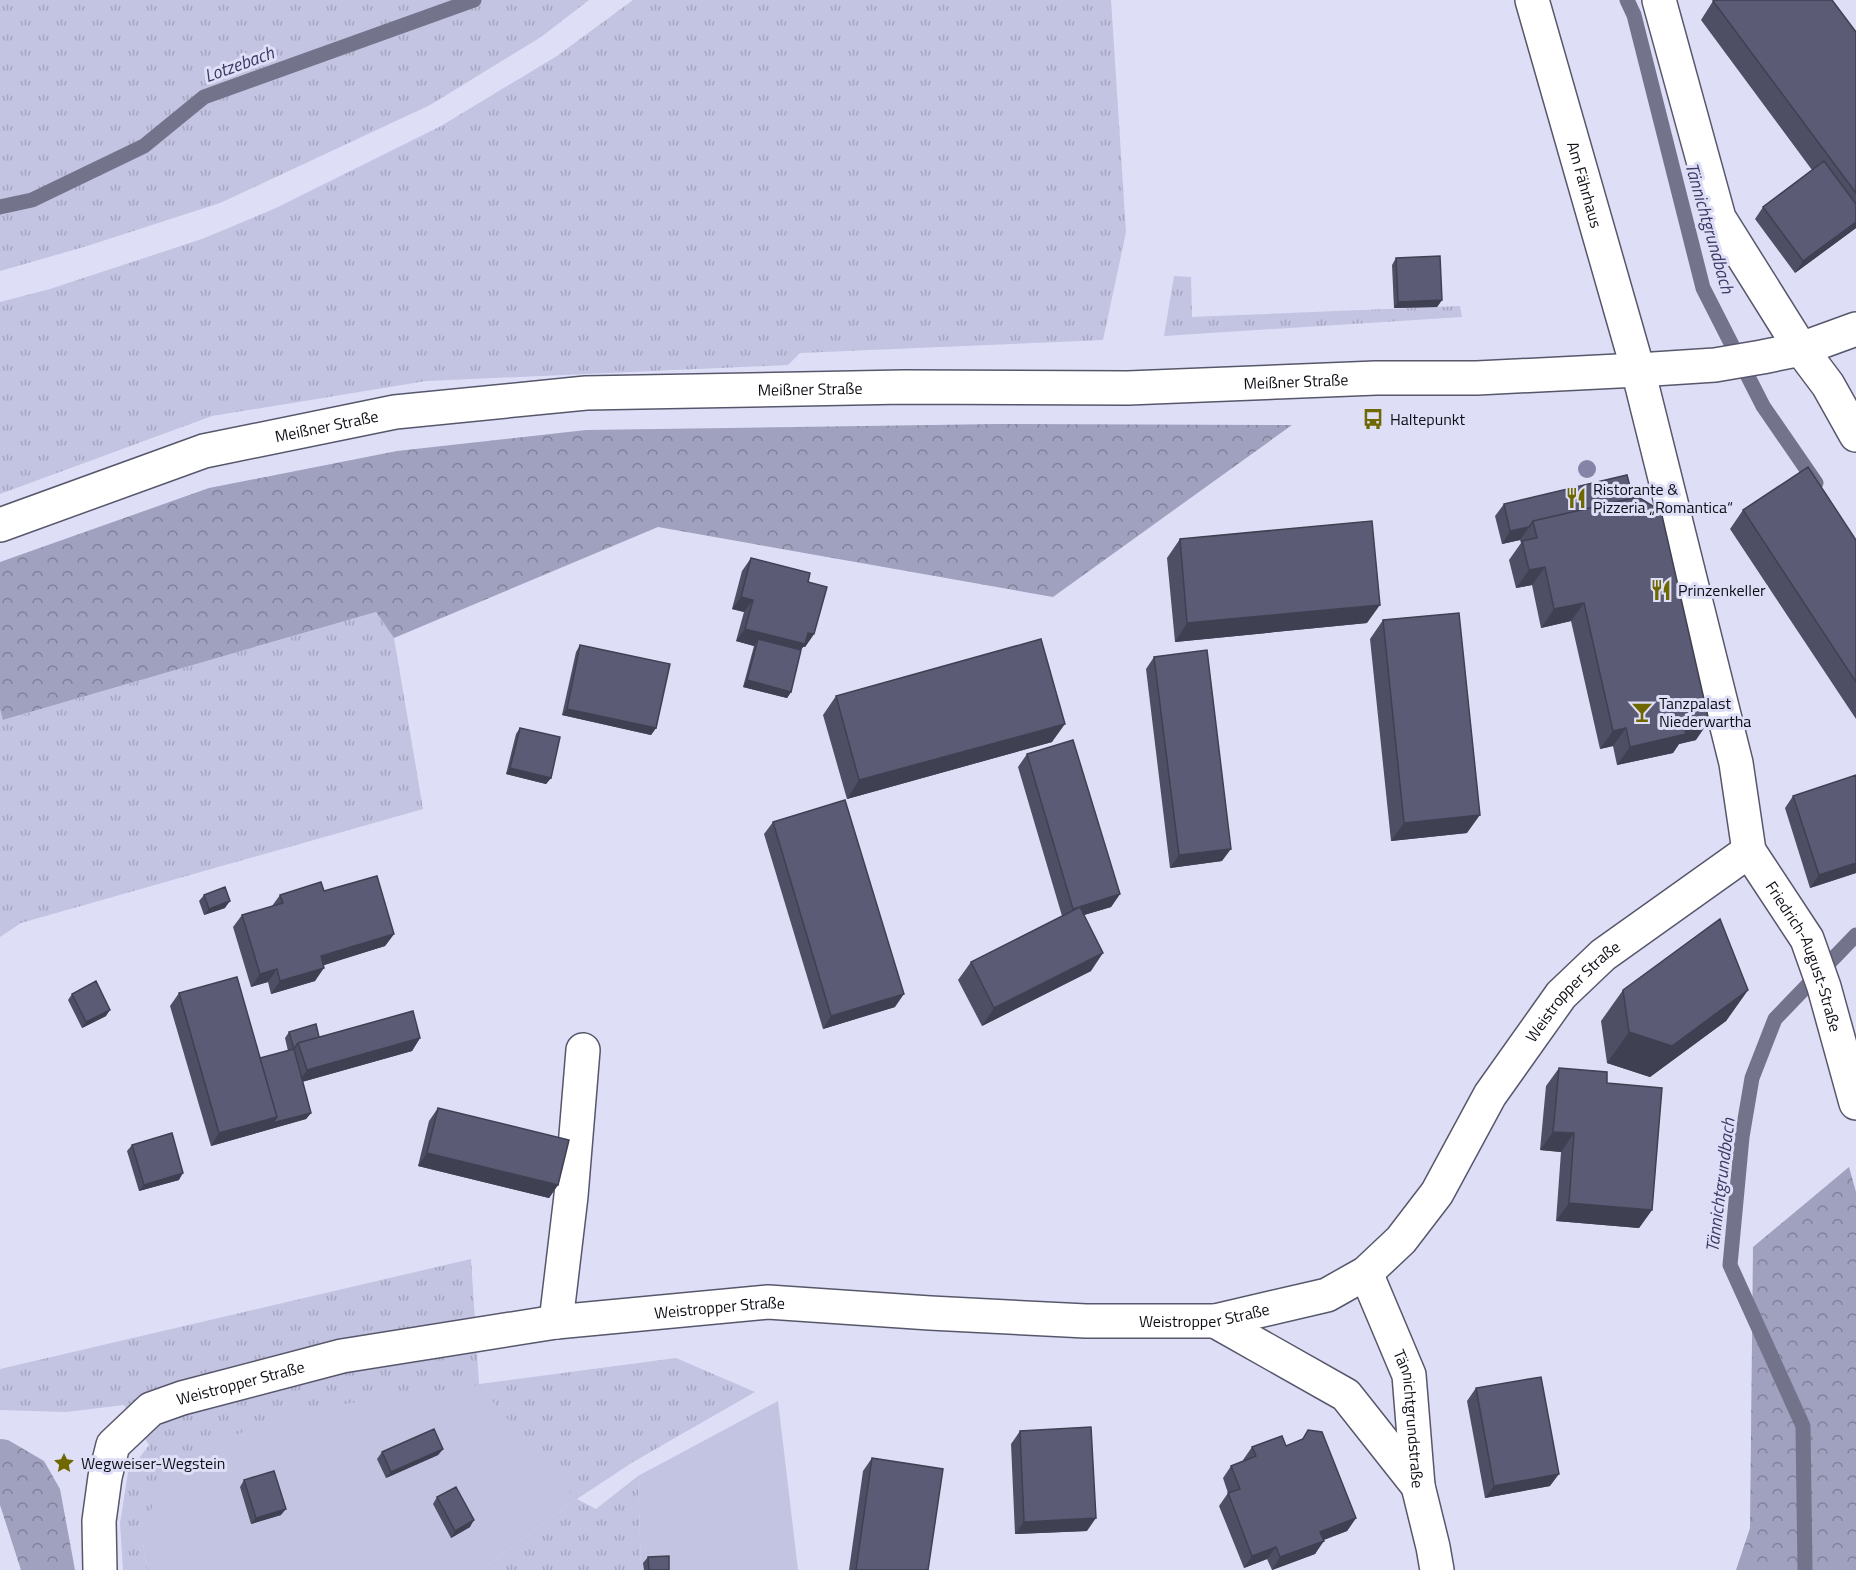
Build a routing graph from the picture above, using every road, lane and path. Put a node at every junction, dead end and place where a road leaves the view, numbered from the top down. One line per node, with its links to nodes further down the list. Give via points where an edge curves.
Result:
1 (1532, 0): 5 (street, Am Fährhaus)
2 (1659, 0): 4 (street, via 1719,218)
3 (1856, 329): 4 (street)
4 (1801, 349): 5 (street, Meißner Straße, via 1715,365); 6 (street, via 1828,385)
5 (1638, 370): 7 (street, Meißner Straße, via 1128,388 904,387 586,393 395,412 204,452); 8 (street, via 1736,763)
6 (1856, 435)
7 (0, 525)
8 (1749, 851): 10 (street, Friedrich-August-Straße, via 1807,939); 11 (street, Weistropper Straße, via 1603,955 1560,995 1490,1095 1437,1193 1401,1240)
9 (583, 1050): 13 (street)
10 (1856, 1103)
11 (1366, 1273): 12 (street, Weistropper Straße, via 1327,1295); 14 (street, Tännichtgrundstraße, via 1409,1375)
12 (1215, 1321): 13 (street, Weistropper Straße, via 1086,1321 768,1302); 14 (street, via 1346,1395)
13 (556, 1322): 15 (street, Weistropper Straße, via 342,1356 151,1409 113,1445 99,1521)
14 (1418, 1486): 16 (street, Tännichtgrundstraße)
15 (100, 1570)
16 (1437, 1570)

